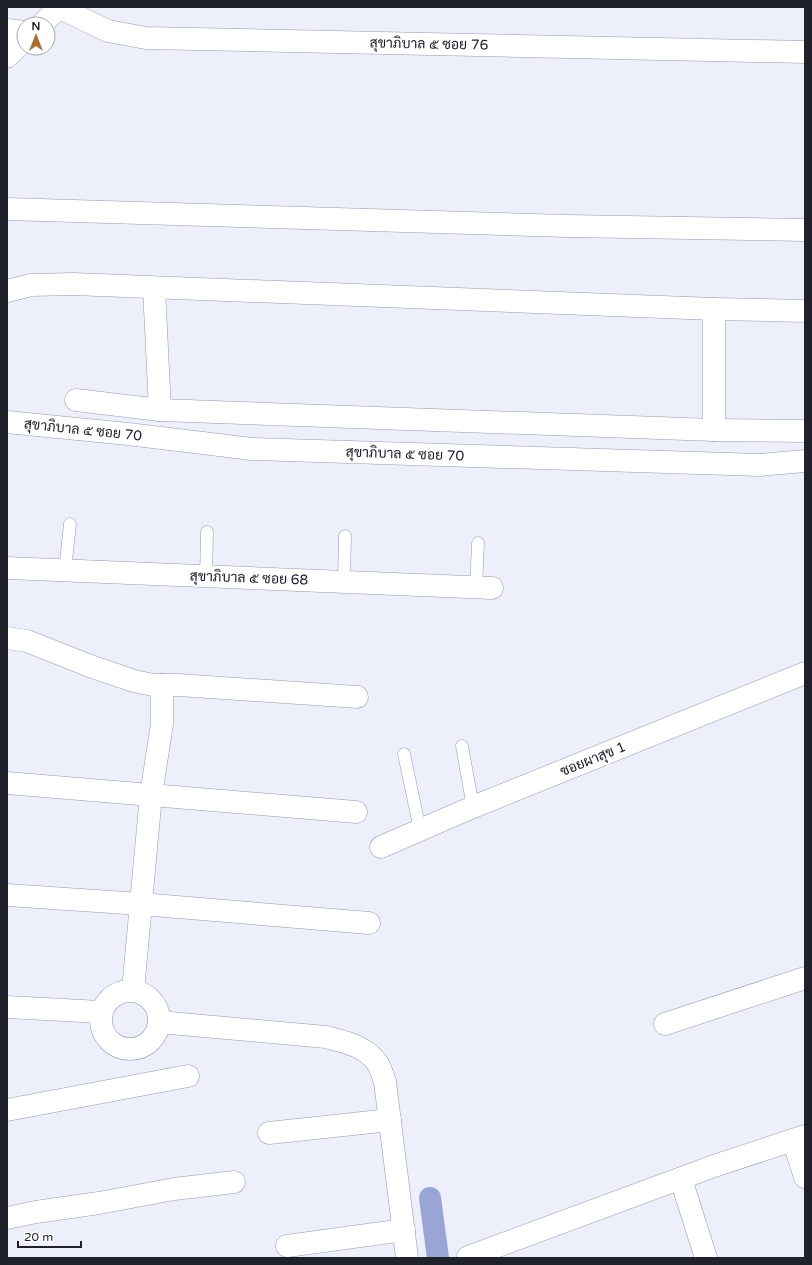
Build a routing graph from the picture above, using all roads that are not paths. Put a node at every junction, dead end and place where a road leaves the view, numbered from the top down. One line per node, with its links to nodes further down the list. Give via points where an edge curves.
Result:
1 (60, 7): 2 (street); 4 (street, สุขาภิบาล ๕ ซอย 76, via 108,31 146,38)
2 (50, 16)
3 (16, 49): 5 (street)
4 (805, 52)
5 (7, 57)
6 (7, 209): 7 (street, via 567,226)
7 (805, 230)
8 (154, 288): 9 (street, via 45,284); 10 (street); 13 (street)
9 (7, 290)
10 (714, 309): 11 (street); 15 (street)
11 (805, 311)
12 (76, 400): 13 (street)
13 (160, 410): 15 (street)
14 (7, 422): 17 (street, สุขาภิบาล ๕ ซอย 70, via 252,449 760,465)
15 (714, 430): 16 (street)
16 (805, 431)
17 (805, 461)
18 (70, 524): 23 (lane)
19 (207, 532): 24 (lane)
20 (345, 536): 25 (lane)
21 (478, 543): 26 (lane)
22 (7, 568): 23 (street, สุขาภิบาล ๕ ซอย 68)
23 (65, 571): 24 (street, สุขาภิบาล ๕ ซอย 68)
24 (206, 577): 25 (street, สุขาภิบาล ๕ ซอย 68)
25 (344, 582): 26 (street, สุขาภิบาล ๕ ซอย 68)
26 (484, 587)
27 (7, 638): 29 (street, via 27,641 134,681)
28 (805, 673): 35 (street, ซอยผาสุข 1)
29 (162, 685): 30 (street); 34 (street, via 162,724)
30 (357, 697)
31 (462, 746): 35 (lane)
32 (404, 754): 37 (lane)
33 (7, 783): 34 (street)
34 (151, 795): 36 (street); 40 (street)
35 (473, 807): 37 (street, ซอยผาสุข 1)
36 (356, 812)
37 (420, 830): 38 (street, ซอยผาสุข 1)
38 (381, 846)
39 (7, 895): 40 (street)
40 (141, 904): 41 (street); 43 (street)
41 (369, 923)
42 (805, 978): 47 (street)
43 (133, 990): 45 (street, via 116,993 107,1001); 46 (street, via 151,999 158,1009)
44 (7, 1007): 45 (street)
45 (101, 1012): 46 (street, via 100,1024 104,1036 113,1045 125,1049 137,1048 148,1043 156,1034)
46 (159, 1022): 50 (street, via 326,1037 352,1044 368,1053 379,1065 385,1082)
47 (665, 1024)
48 (188, 1076): 49 (street)
49 (7, 1110)
50 (390, 1120): 51 (street); 57 (street)
51 (269, 1133)
52 (799, 1138): 53 (street); 54 (street)
53 (805, 1177)
54 (681, 1179): 59 (street); 61 (street)
55 (234, 1182): 56 (street, via 174,1189)
56 (7, 1218)
57 (404, 1230): 58 (street); 60 (street)
58 (287, 1246)
59 (468, 1257)
60 (407, 1258)
61 (706, 1258)

